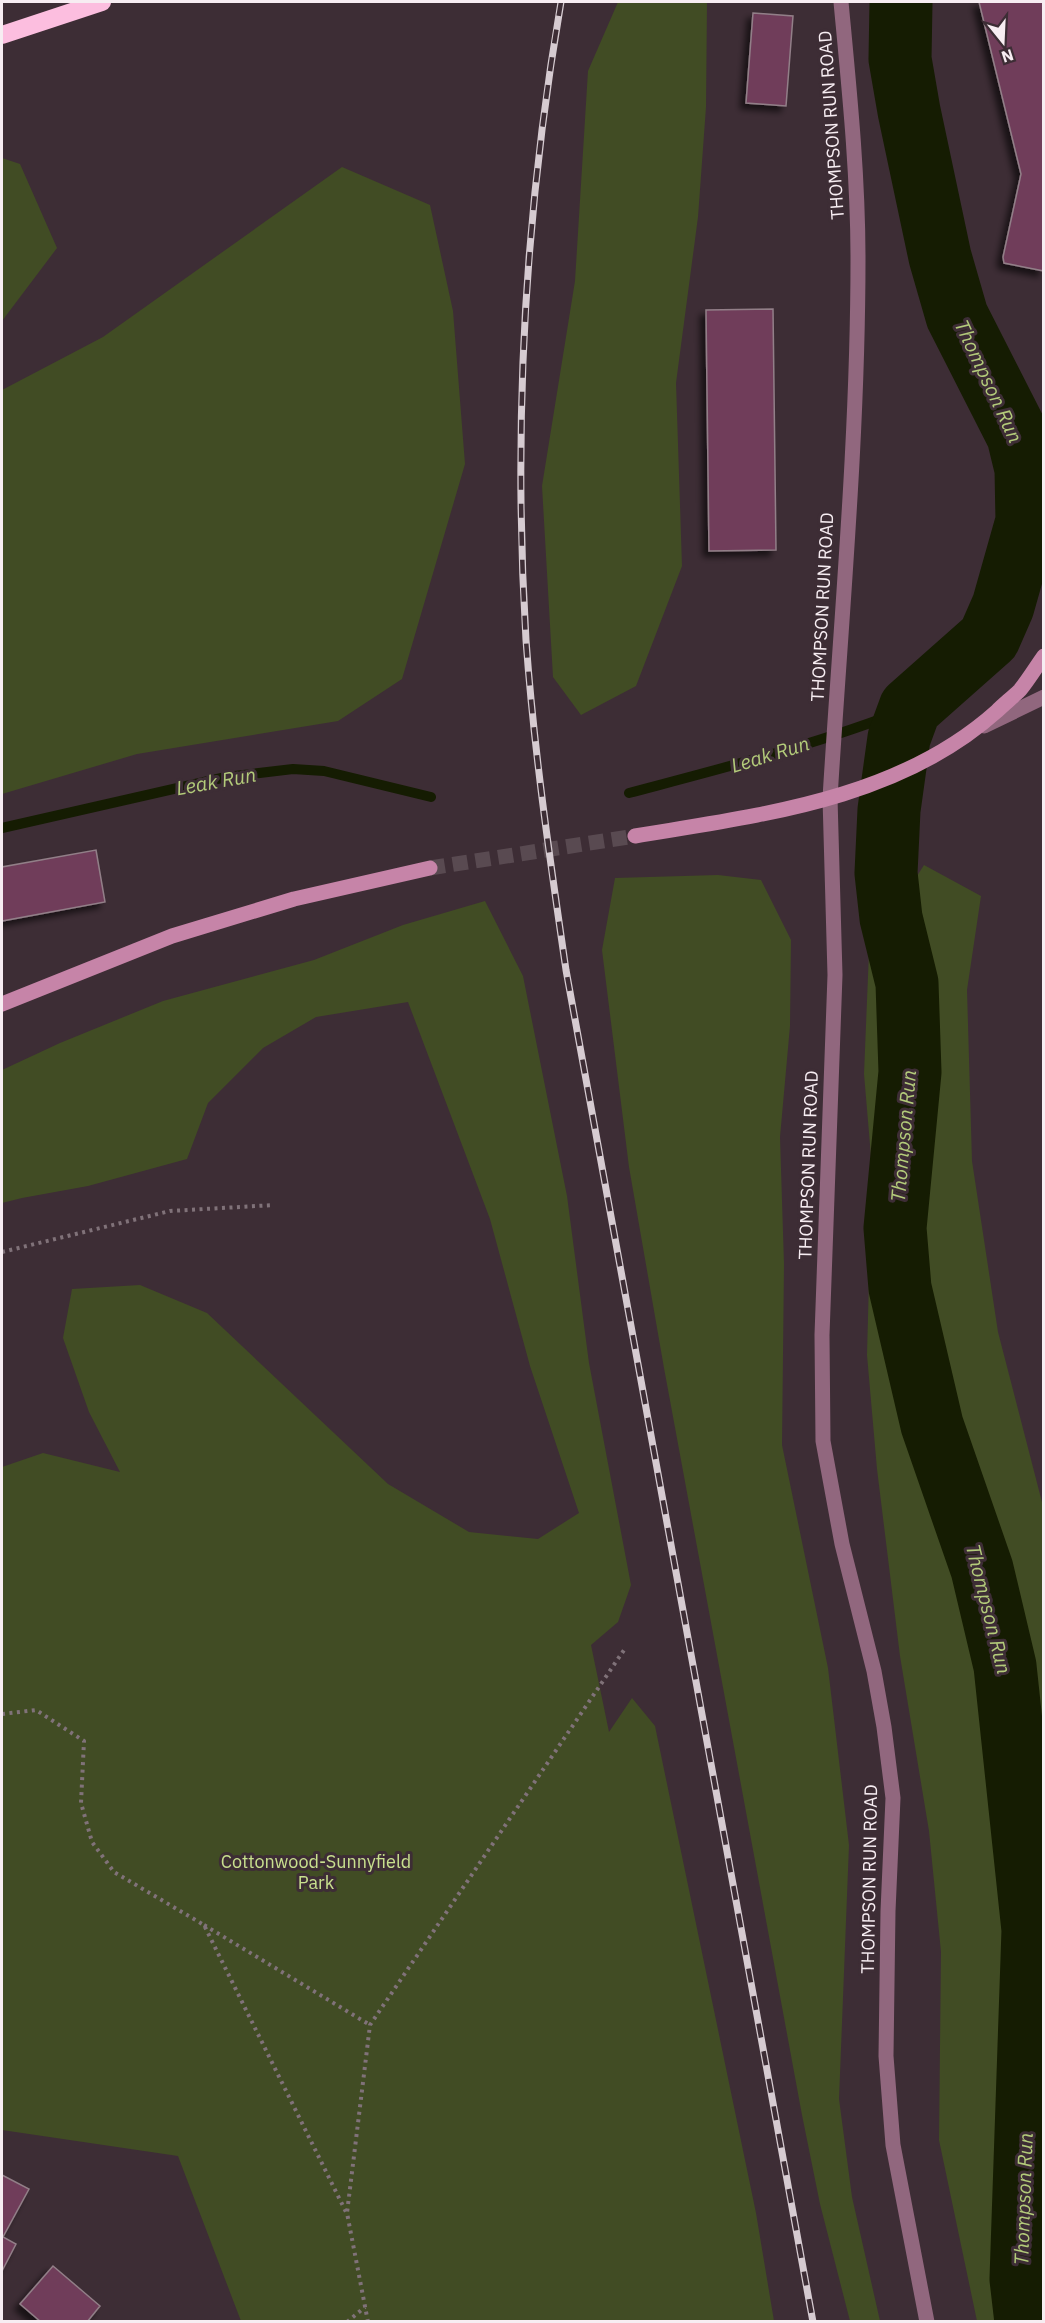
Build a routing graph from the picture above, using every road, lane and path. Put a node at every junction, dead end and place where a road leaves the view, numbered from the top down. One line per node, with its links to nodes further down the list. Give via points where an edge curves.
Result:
1 (102, 2): 3 (highway)
2 (841, 2): 7 (street, THOMPSON RUN ROAD, via 857,182 857,364)
3 (2, 35)
4 (1044, 656): 6 (main road, via 1020,690)
5 (1044, 697): 6 (street)
6 (975, 730): 7 (main road, via 928,759 872,785)
7 (830, 798): 8 (main road); 21 (street, THOMPSON RUN ROAD, via 834,975 822,1335 824,1441 842,1544 874,1671 893,1798 886,2056 893,2145)
8 (635, 836)
9 (430, 868): 10 (main road, via 294,899 172,936)
10 (2, 1004)
11 (274, 1205): 12 (path, via 170,1211)
12 (2, 1252)
13 (624, 1650): 16 (path)
14 (2, 1714): 15 (path, via 36,1710 84,1741 81,1803 92,1842 114,1872)
15 (204, 1925): 16 (path); 17 (path)
16 (370, 2025): 17 (path)
17 (346, 2213): 18 (path)
18 (365, 2307): 19 (path); 20 (path)
19 (347, 2322)
20 (368, 2322)
21 (927, 2322)

